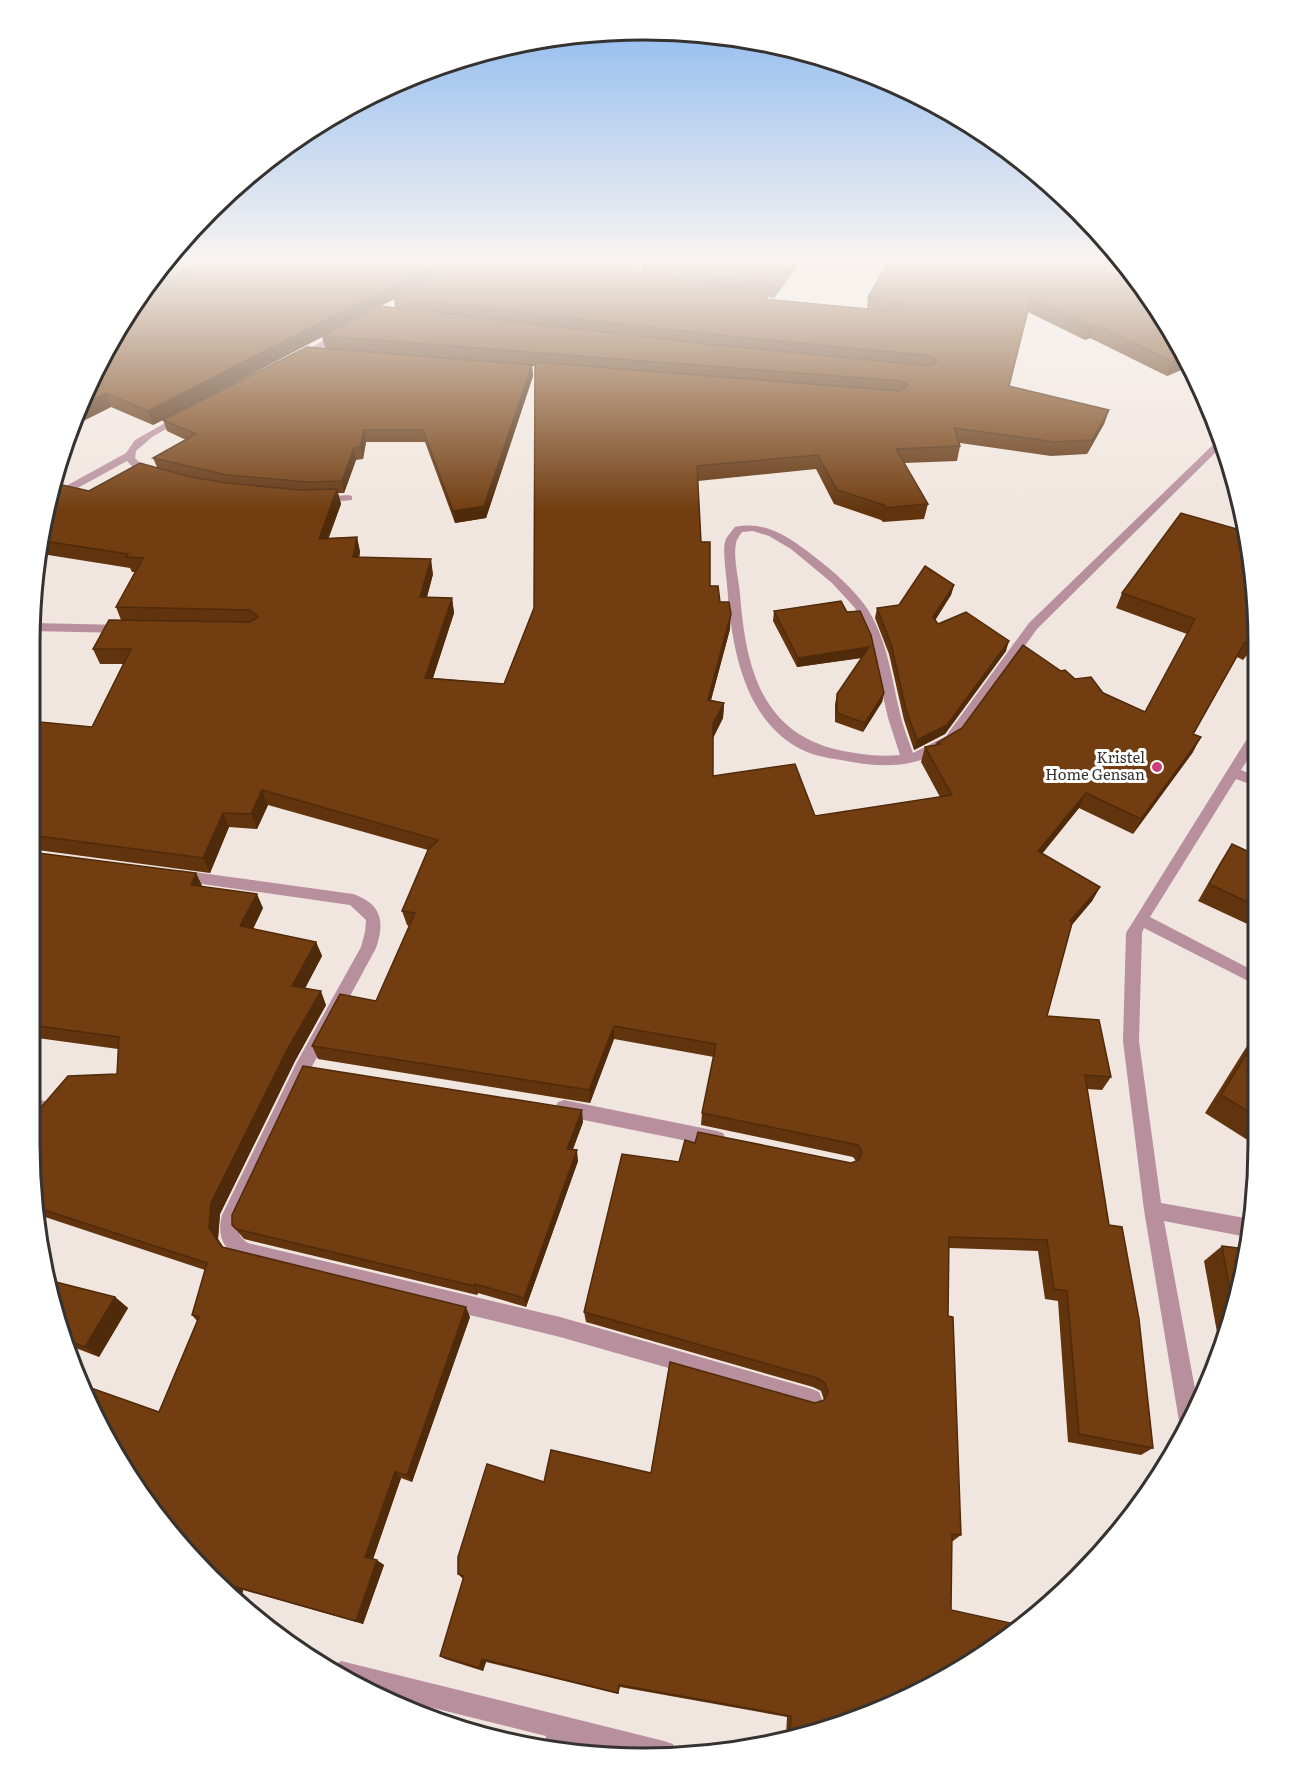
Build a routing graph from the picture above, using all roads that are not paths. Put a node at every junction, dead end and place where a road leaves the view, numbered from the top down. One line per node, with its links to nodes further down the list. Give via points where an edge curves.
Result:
1 (322, 344): 2 (street)
2 (308, 352): 3 (street); 4 (street)
3 (332, 354)
4 (288, 363)
5 (196, 410): 7 (street, via 140,441)
6 (1215, 447): 15 (street, via 1034,627 951,739 934,752)
7 (128, 456): 8 (street, via 138,469); 9 (street)
8 (165, 477)
9 (59, 496)
10 (348, 498): 11 (street)
11 (309, 500)
12 (41, 627): 13 (street)
13 (131, 629)
14 (1248, 747): 16 (street)
15 (908, 760): 15 (street, via 872,632 861,608 845,588 787,543 753,526 737,529 730,543 742,660 752,690 769,716 808,747 875,761)
16 (1232, 771): 17 (street); 19 (street)
17 (1248, 778)
18 (157, 873): 21 (street, via 353,900 368,908 374,919 368,948)
19 (1141, 919): 20 (street); 25 (street, via 1134,933 1131,1041)
20 (1248, 976)
21 (303, 1067): 22 (street); 27 (street, via 231,1215 228,1235 238,1249 561,1327)
22 (326, 1071)
23 (547, 1106): 24 (street)
24 (732, 1142)
25 (1153, 1210): 26 (street); 28 (street)
26 (1242, 1227)
27 (812, 1399)
28 (1188, 1408)
29 (365, 1679): 30 (street)
30 (559, 1726): 31 (street); 32 (street)
31 (558, 1741)
32 (644, 1748)

